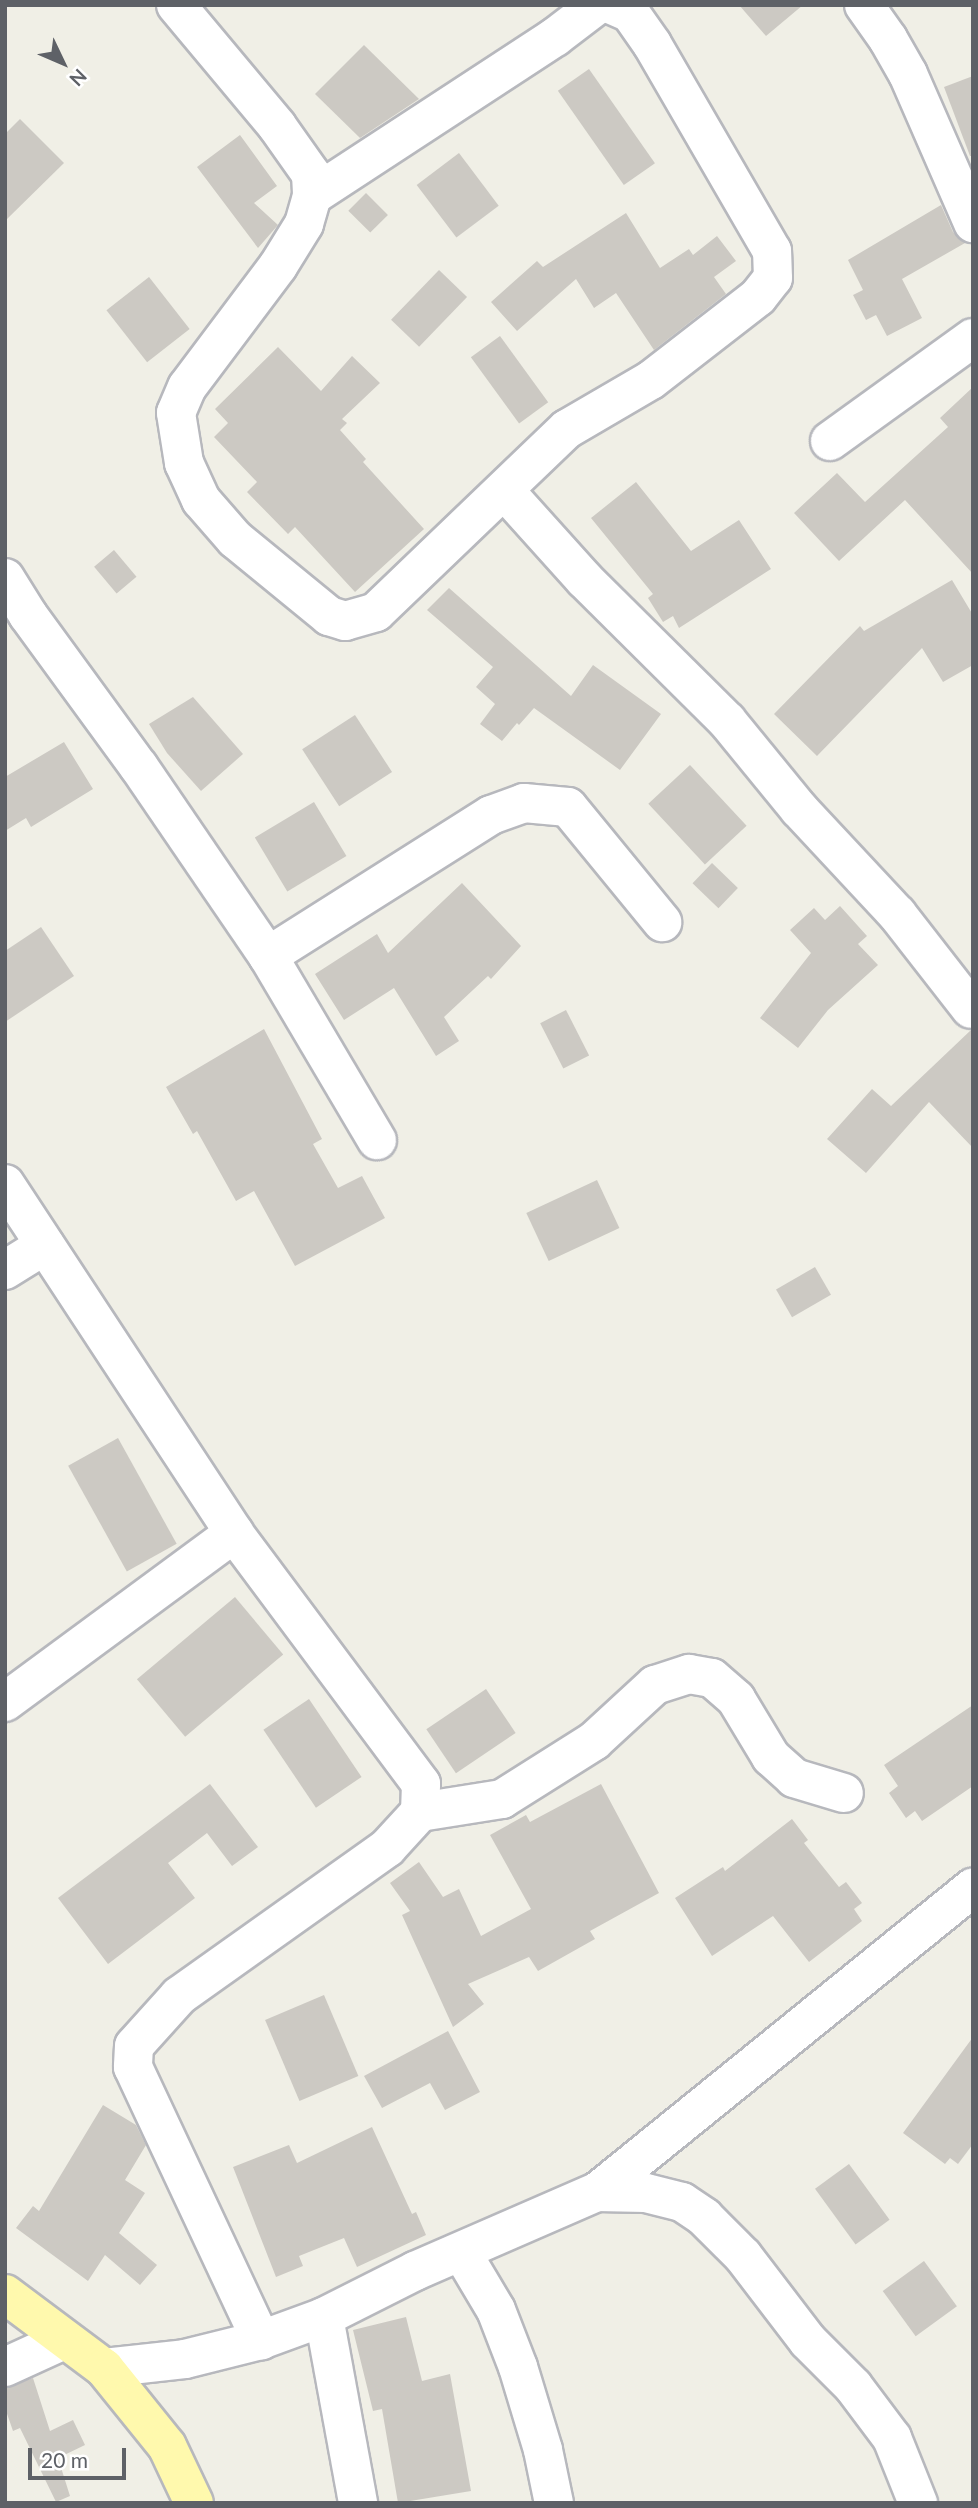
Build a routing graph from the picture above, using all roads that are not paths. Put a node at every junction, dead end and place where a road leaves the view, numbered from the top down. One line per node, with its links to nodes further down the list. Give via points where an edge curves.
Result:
1 (176, 5): 5 (street, via 291,145 311,174)
2 (597, 5): 5 (street)
3 (612, 5): 9 (street, via 630,13 658,55 772,251 773,278 758,297 651,380 567,429)
4 (864, 5): 6 (street, via 908,74)
5 (312, 196): 9 (street, via 304,224 278,266 187,387 176,413 184,463 201,500 267,568 329,616 345,621 376,612)
6 (973, 223)
7 (973, 338): 8 (street)
8 (830, 441)
9 (504, 490): 14 (street, via 585,580 727,721 799,809 897,914)
10 (5, 578): 11 (street)
11 (17, 624): 13 (street, via 139,767)
12 (662, 922): 13 (street, via 568,807 524,803 491,814)
13 (268, 956): 15 (street)
14 (971, 1009)
15 (377, 1140)
16 (5, 1184): 17 (street)
17 (45, 1245): 18 (street); 19 (street)
18 (5, 1270)
19 (234, 1533): 20 (street); 22 (street, via 421,1784)
20 (5, 1702)
21 (844, 1793): 22 (street, via 794,1778 771,1757 736,1699 712,1678 689,1674 655,1685 594,1741 502,1800)
22 (420, 1812): 29 (street, via 387,1847 180,1996 134,2046 134,2067)
23 (973, 1887): 24 (street)
24 (597, 2192): 25 (street); 35 (street, via 646,2193 682,2202 732,2244 808,2342 853,2386 892,2438)
25 (462, 2253): 27 (street); 34 (street, via 496,2311 518,2367)
26 (5, 2294): 28 (main road)
27 (324, 2317): 29 (street); 33 (street)
28 (64, 2340): 30 (street); 31 (main road)
29 (261, 2340): 31 (street, via 185,2359)
30 (5, 2367)
31 (104, 2368): 32 (main road, via 167,2446)
32 (194, 2503)
33 (358, 2503)
34 (554, 2503)
35 (918, 2503)

